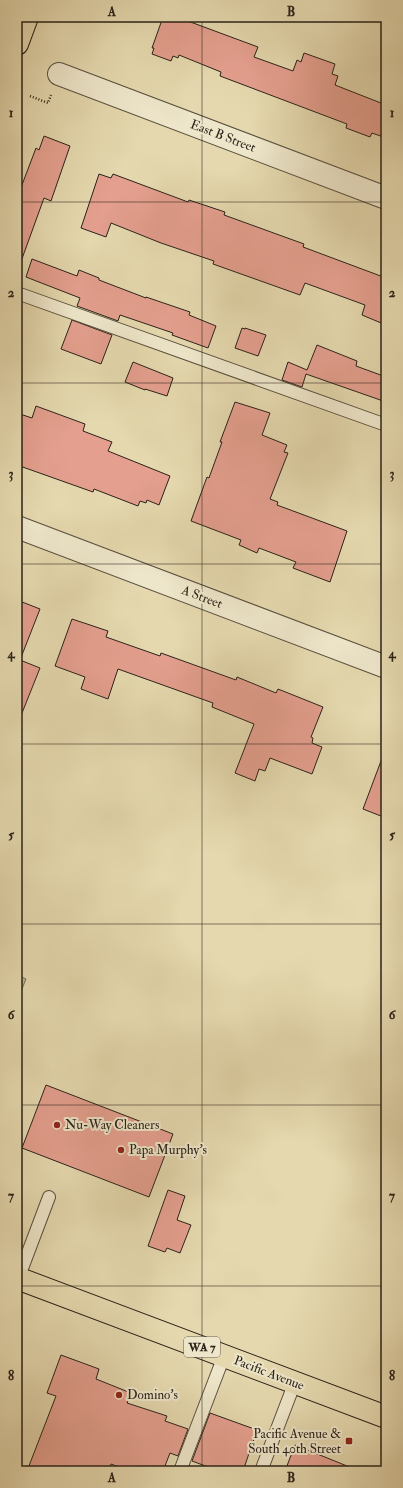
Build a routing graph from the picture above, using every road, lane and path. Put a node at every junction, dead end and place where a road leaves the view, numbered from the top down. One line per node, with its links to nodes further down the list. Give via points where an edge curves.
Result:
1 (27, 17): 2 (main road)
2 (17, 44)
3 (59, 74): 4 (street, East B Street)
4 (386, 198)
5 (17, 293): 6 (lane)
6 (386, 425)
7 (17, 527): 8 (street, A Street)
8 (386, 667)
9 (49, 1197): 10 (lane)
10 (18, 1278): 11 (main road, Pacific Avenue / WA 7)
11 (224, 1356): 12 (main road, Pacific Avenue / WA 7); 14 (lane)
12 (295, 1382): 13 (main road, Pacific Avenue / WA 7); 15 (lane)
13 (386, 1417)
14 (180, 1471)
15 (261, 1471)

